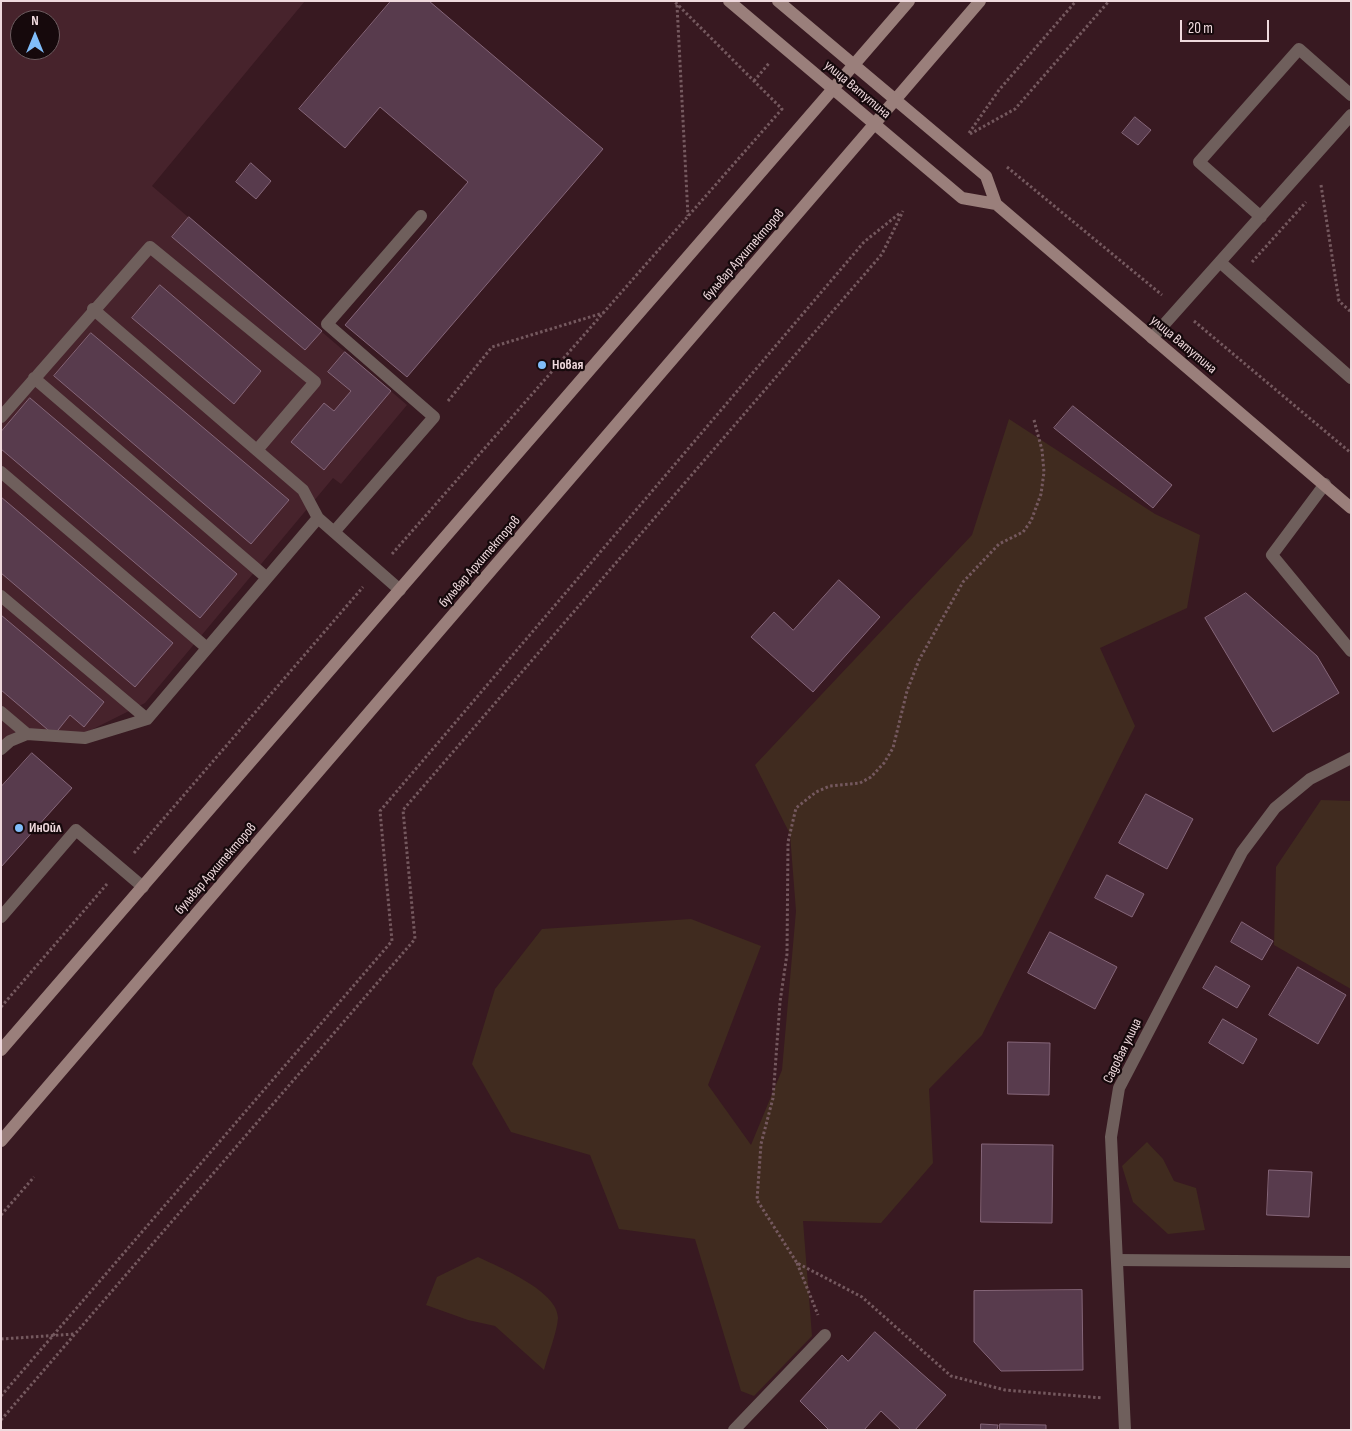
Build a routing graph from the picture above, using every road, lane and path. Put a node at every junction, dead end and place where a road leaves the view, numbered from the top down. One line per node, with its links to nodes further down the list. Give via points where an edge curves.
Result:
1 (729, 1): 9 (main road, улица Ватутина)
2 (778, 1): 8 (main road, улица Ватутина)
3 (909, 1): 8 (main road)
4 (980, 1): 11 (main road, бульвар Архитекторов)
5 (1076, 1): 6 (path, via 999,90 967,135 1015,109)
6 (1109, 1)
7 (676, 3): 17 (path); 17 (path, via 782,109)
8 (854, 65): 9 (main road); 11 (main road, улица Ватутина)
9 (833, 89): 13 (main road, улица Ватутина); 38 (main road)
10 (1351, 95): 18 (street, via 1299,49 1199,162)
11 (896, 100): 13 (main road, бульвар Архитекторов); 15 (main road, улица Ватутина, via 986,176)
12 (1351, 115): 18 (street)
13 (875, 124): 15 (main road, улица Ватутина, via 962,198); 52 (main road, бульвар Архитекторов)
14 (1321, 185): 20 (path, via 1339,302)
15 (996, 204): 24 (main road, улица Ватутина)
16 (421, 216): 28 (street, via 327,324)
17 (688, 217): 22 (path)
18 (1261, 217): 19 (street)
19 (1221, 262): 24 (street); 26 (street)
20 (1349, 308): 23 (path)
21 (93, 309): 25 (street); 30 (street); 30 (street, via 150,247 315,382)
22 (604, 312): 28 (path, via 492,347); 36 (path)
23 (1351, 312)
24 (1152, 338): 32 (main road, улица Ватутина)
25 (34, 378): 27 (street); 37 (street)
26 (1351, 378)
27 (1, 417)
28 (434, 417): 35 (street)
29 (1034, 420): 57 (path, via 1044,472 1041,494 1031,521 1024,532 999,544 963,582 918,660 893,748 871,777 860,783 830,786 816,792 796,808 788,852 787,954 773,1098 761,1144 757,1200)
30 (256, 450): 34 (street, via 303,490)
31 (1, 472): 40 (street)
32 (1325, 484): 33 (main road, улица Ватутина); 41 (street, via 1272,555)
33 (1351, 508)
34 (318, 518): 35 (street); 37 (street)
35 (334, 532): 36 (street)
36 (378, 570): 38 (street); 47 (path)
37 (267, 578): 40 (street)
38 (400, 590): 48 (main road)
39 (1, 596): 43 (street)
40 (207, 648): 43 (street)
41 (1351, 651)
42 (1, 712): 44 (street)
43 (146, 719): 44 (street, via 85,738)
44 (27, 734): 45 (street)
45 (1, 749)
46 (1351, 758): 55 (street, Садовая улица, via 1310,779 1275,808 1242,852 1119,1088 1111,1137)
47 (121, 868): 48 (street); 49 (street, via 76,830); 50 (path)
48 (143, 887): 51 (main road)
49 (1, 917)
50 (1, 1007)
51 (1, 1050)
52 (1, 1141)
53 (34, 1177): 54 (path)
54 (1, 1215)
55 (1117, 1260): 56 (street); 63 (street, Садовая улица)
56 (1351, 1262)
57 (797, 1263): 59 (path); 63 (path, via 862,1297 951,1376 1005,1390)
58 (76, 1334): 60 (path); 60 (path, via 415,939 404,810 882,254 903,211 864,242 380,811 392,941); 64 (path)
59 (825, 1335): 65 (street)
60 (53, 1336): 61 (path); 62 (path)
61 (1, 1340)
62 (1, 1396)
63 (1124, 1399): 66 (street, Садовая улица)
64 (1, 1420)
65 (734, 1430)
66 (1125, 1430)

